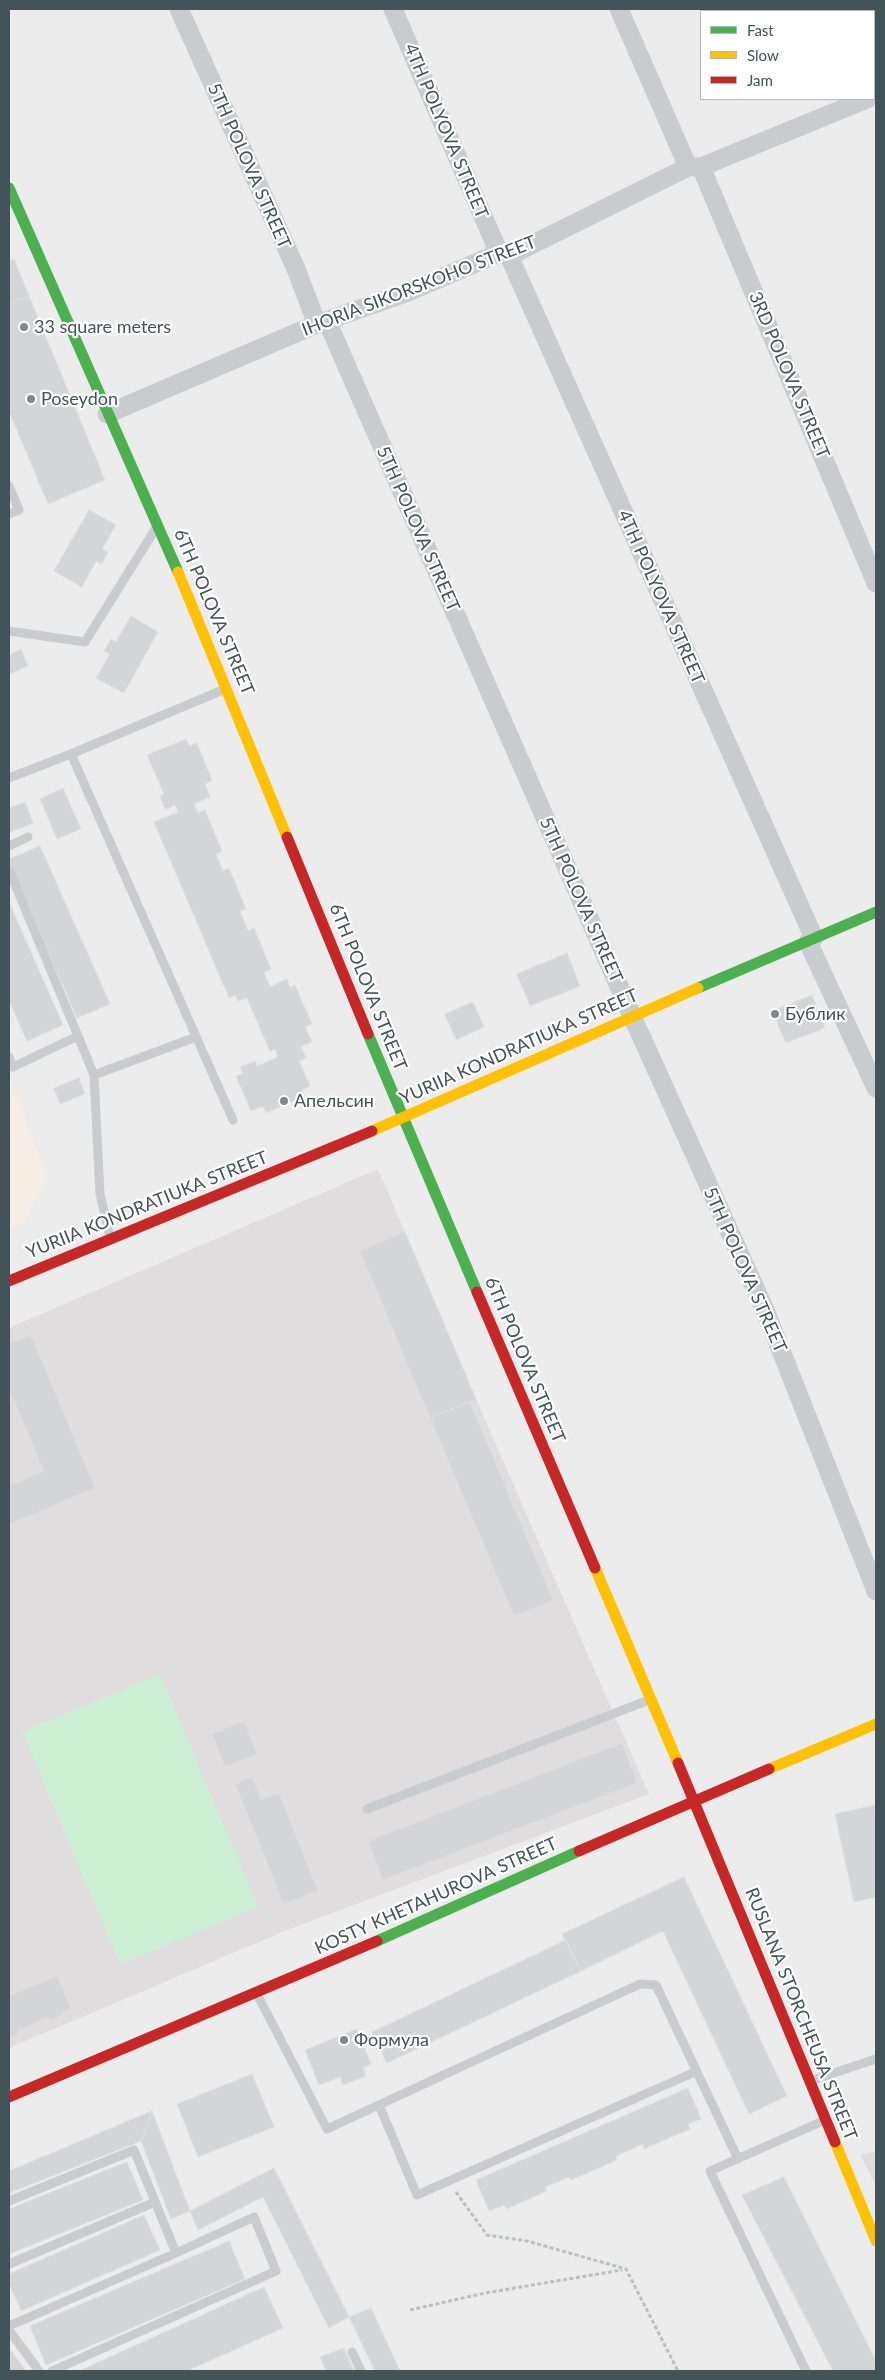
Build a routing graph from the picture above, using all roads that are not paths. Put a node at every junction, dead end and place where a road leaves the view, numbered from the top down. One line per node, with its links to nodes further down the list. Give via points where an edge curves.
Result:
1 (179, 9): 8 (street, 5TH POLOVA STREET)
2 (393, 9): 7 (street, 4TH POLYOVA STREET)
3 (619, 9): 5 (street, 3RD POLOVA STREET)
4 (864, 100): 5 (street, IHORIA SIKORSKOHO STREET)
5 (694, 167): 7 (street, IHORIA SIKORSKOHO STREET); 13 (street, 3RD POLOVA STREET)
6 (9, 188): 9 (street, 6TH POLOVA STREET)
7 (504, 255): 8 (street, IHORIA SIKORSKOHO STREET); 22 (street, 4TH POLYOVA STREET)
8 (322, 322): 9 (street, IHORIA SIKORSKOHO STREET); 23 (street, 5TH POLOVA STREET)
9 (107, 414): 12 (street, 6TH POLOVA STREET)
10 (9, 486): 11 (lane, via 19,510)
11 (9, 514)
12 (158, 524): 14 (lane, via 85,642); 15 (street, 6TH POLOVA STREET)
13 (876, 583)
14 (9, 631)
15 (227, 688): 16 (lane); 29 (street, 6TH POLOVA STREET)
16 (71, 754): 17 (lane); 25 (lane)
17 (9, 778)
18 (28, 837): 19 (lane)
19 (9, 846)
20 (9, 870): 24 (lane)
21 (876, 912): 22 (street, YURIIA KONDRATIUKA STREET)
22 (811, 940): 23 (street, YURIIA KONDRATIUKA STREET); 28 (street, 4TH POLYOVA STREET)
23 (632, 1016): 29 (street, YURIIA KONDRATIUKA STREET); 33 (street, 5TH POLOVA STREET, via 765,1310)
24 (78, 1036): 26 (lane, via 13,1067); 27 (lane)
25 (196, 1037): 27 (lane); 30 (lane)
26 (9, 1057)
27 (94, 1075): 31 (lane, via 100,1194)
28 (876, 1088)
29 (403, 1118): 31 (street, YURIIA KONDRATIUKA STREET); 34 (street, 6TH POLOVA STREET)
30 (232, 1120)
31 (111, 1240): 32 (street, YURIIA KONDRATIUKA STREET)
32 (9, 1281)
33 (876, 1591)
34 (651, 1700): 36 (street, 6TH POLOVA STREET); 37 (lane)
35 (876, 1724): 36 (street, KOSTY KHETAHUROVA STREET)
36 (694, 1800): 38 (street, KOSTY KHETAHUROVA STREET); 41 (street, RUSLANA STORCHEUSA STREET)
37 (367, 1810)
38 (256, 1993): 42 (street, KOSTY KHETAHUROVA STREET); 43 (lane, via 327,2130)
39 (876, 2059): 41 (lane)
40 (697, 2071): 43 (lane, via 656,1985 640,1984); 43 (lane, via 417,2195); 45 (lane)
41 (810, 2081): 44 (street, RUSLANA STORCHEUSA STREET)
42 (9, 2097)
43 (379, 2105)
44 (826, 2120): 45 (lane); 48 (street, RUSLANA STORCHEUSA STREET)
45 (738, 2159): 56 (lane, via 710,2171)
46 (9, 2201): 47 (lane, via 134,2150)
47 (155, 2202): 49 (lane); 50 (lane)
48 (876, 2241)
49 (176, 2253): 51 (lane); 54 (lane, via 254,2217 276,2271)
50 (9, 2264)
51 (9, 2328): 53 (lane)
52 (352, 2352): 55 (lane)
53 (39, 2371)
54 (52, 2371)
55 (361, 2371)
56 (806, 2371)

